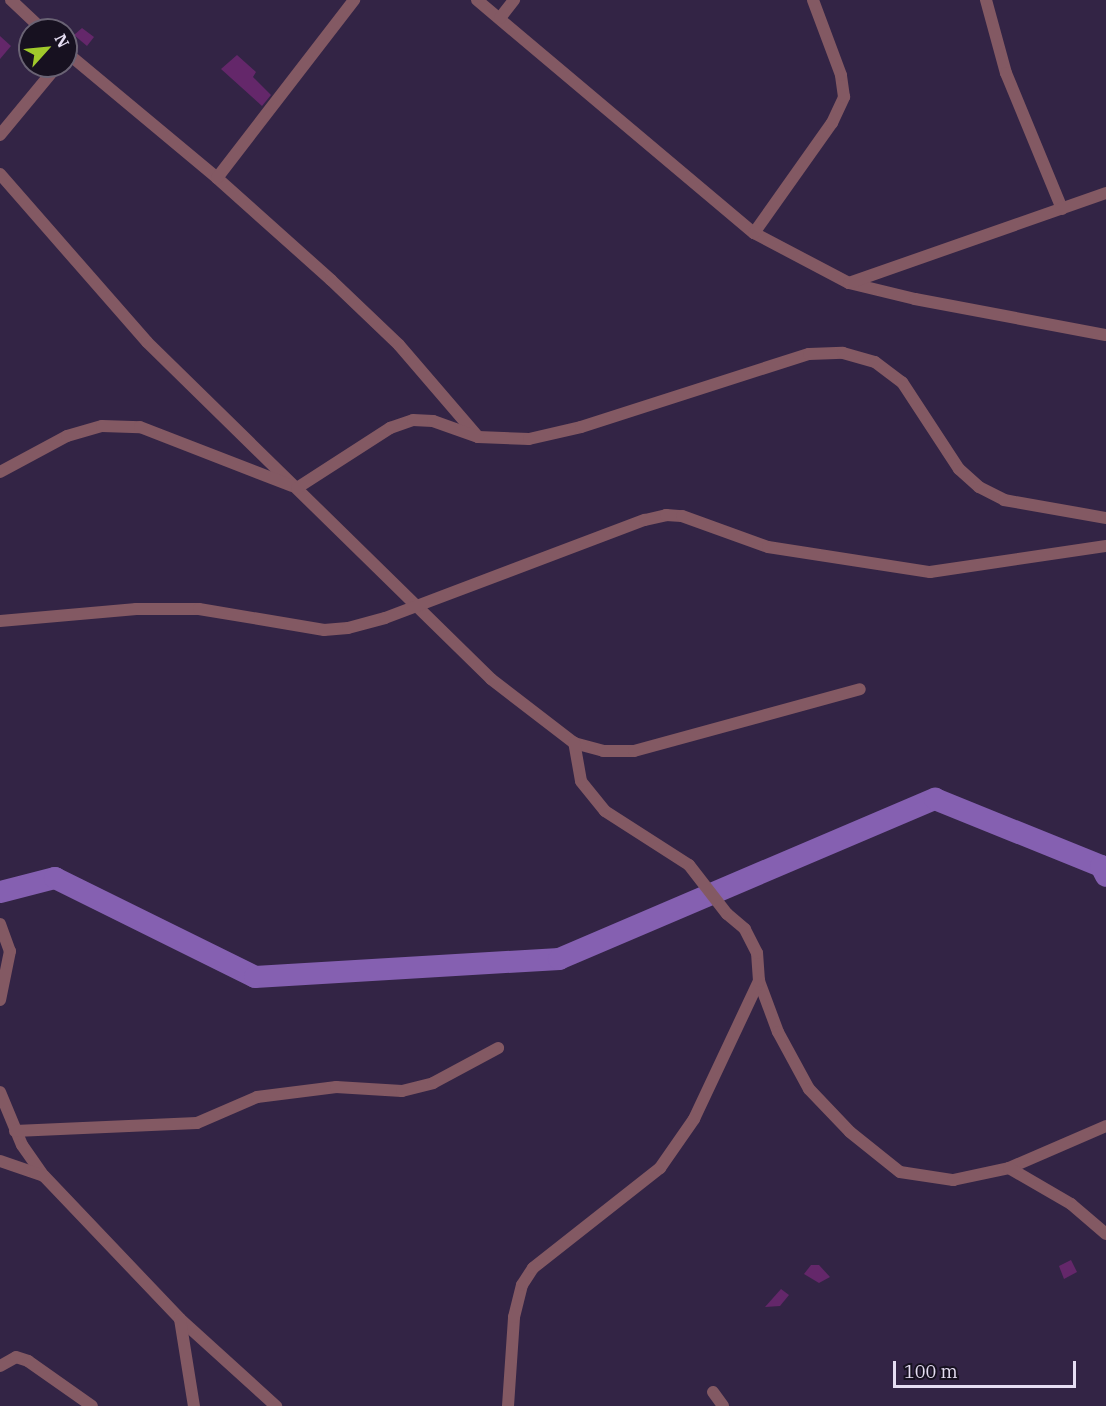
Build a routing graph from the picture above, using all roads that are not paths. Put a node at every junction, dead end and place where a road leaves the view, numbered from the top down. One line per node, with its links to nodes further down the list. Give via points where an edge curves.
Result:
1 (11, 0): 7 (street)
2 (354, 0): 13 (street)
3 (477, 0): 8 (street)
4 (514, 0): 8 (street)
5 (813, 0): 16 (street, via 841,75 844,98 832,123)
6 (986, 0): 15 (street, via 1006,73)
7 (30, 18)
8 (500, 18): 16 (street)
9 (78, 63): 13 (street)
10 (47, 78): 11 (street)
11 (0, 135)
12 (0, 174): 21 (street, via 147,342)
13 (217, 178): 19 (street, via 399,345)
14 (1106, 193): 15 (street)
15 (1062, 209): 17 (street)
16 (754, 233): 17 (street)
17 (849, 283): 18 (street)
18 (1106, 335)
19 (478, 437): 21 (street, via 433,421 414,420 390,428); 22 (street, via 508,441 539,437 809,354 843,353 875,362 902,382 959,469 980,487 1004,500)
20 (0, 472): 21 (street, via 67,436 102,426 140,427)
21 (297, 488): 24 (street)
22 (1106, 518)
23 (1105, 547): 24 (street, via 930,572 768,547 682,516 666,515)
24 (415, 606): 25 (street, via 385,618 324,630 199,609 136,609); 27 (street, via 491,679)
25 (0, 621)
26 (860, 689): 27 (street, via 634,751 603,751)
27 (574, 743): 29 (street, via 581,781 605,811 689,865 727,914 745,929 757,953)
28 (0, 924): 30 (street, via 10,951)
29 (759, 981): 36 (street, via 778,1032 809,1089 850,1132 900,1172 953,1180); 45 (street, via 694,1119 660,1168 533,1268 522,1285 514,1317)
30 (0, 1000)
31 (498, 1048): 34 (street, via 433,1083 402,1091 336,1088 257,1096 197,1123)
32 (0, 1092): 34 (street)
33 (1106, 1126): 36 (street)
34 (15, 1131): 37 (street)
35 (0, 1161): 37 (street)
36 (1009, 1168): 38 (street, via 1071,1204)
37 (44, 1176): 39 (street)
38 (1106, 1234)
39 (180, 1319): 43 (street); 44 (street)
40 (0, 1366): 42 (street, via 16,1357 28,1361)
41 (713, 1392): 46 (street)
42 (93, 1406)
43 (194, 1406)
44 (276, 1406)
45 (508, 1406)
46 (723, 1406)

